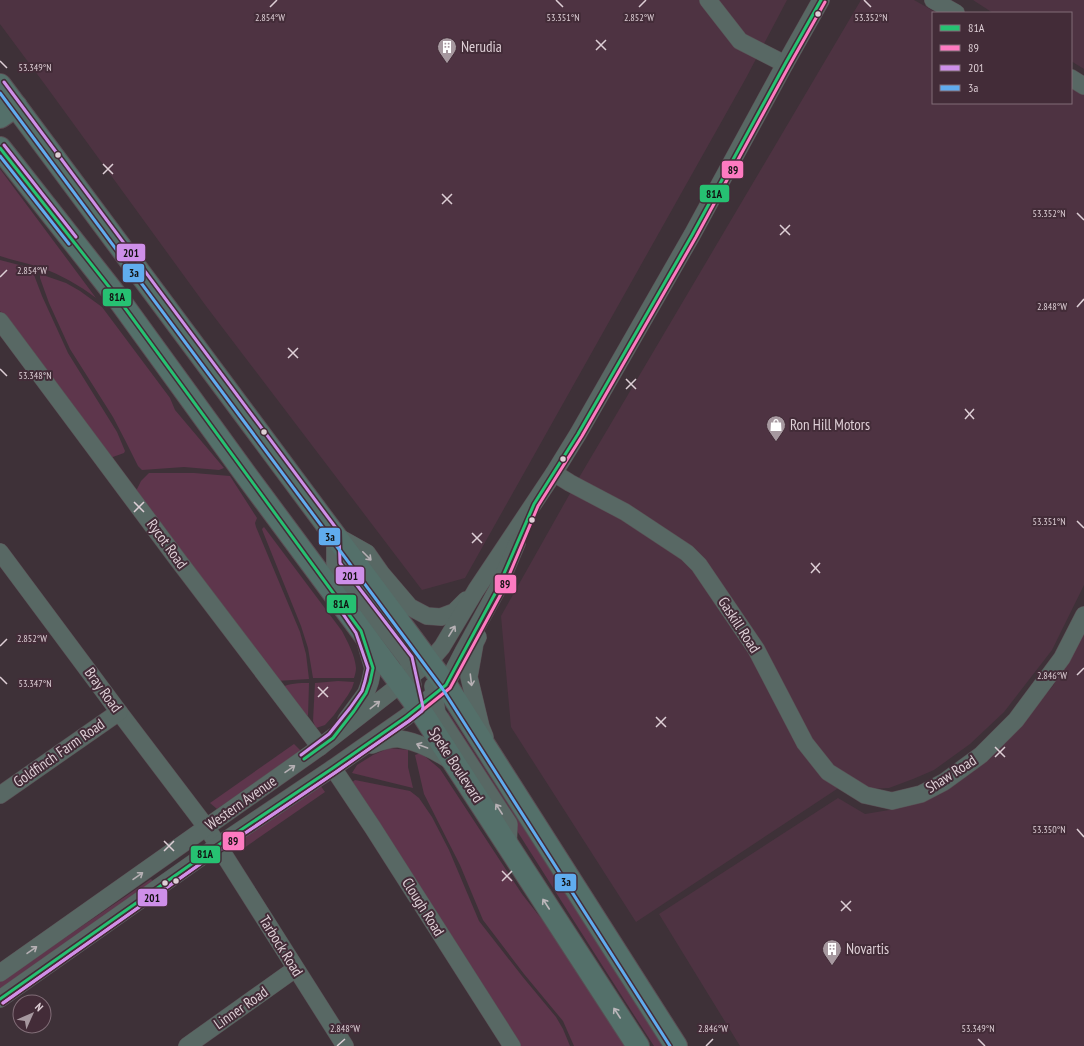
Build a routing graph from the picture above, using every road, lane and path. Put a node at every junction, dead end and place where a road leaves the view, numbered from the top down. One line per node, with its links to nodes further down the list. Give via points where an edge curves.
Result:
1 (708, 0): 5 (street, via 740,42)
2 (821, 0): 5 (street)
3 (933, 0): 4 (street)
4 (954, 12)
5 (784, 64): 12 (street, via 692,235)
6 (1072, 79): 8 (street)
7 (0, 85): 9 (highway, Speke Boulevard)
8 (1084, 86)
9 (8, 112): 14 (highway, Speke Boulevard)
10 (0, 148): 19 (highway, Speke Boulevard, via 117,297)
11 (0, 321): 24 (street, Rycot Road, via 183,566)
12 (554, 473): 13 (street); 30 (street, Gaskill Road, via 625,512 687,553 699,565 756,650 805,743 828,772 865,795)
13 (534, 504): 16 (street); 17 (street)
14 (335, 535): 16 (street, one-way to 16, via 367,554 410,607 426,616 441,617 454,612); 20 (highway, Speke Boulevard); 21 (street, via 335,565 408,660)
15 (0, 552): 23 (street, Bray Road)
16 (476, 590): 20 (street, Western Avenue, one-way to 16, via 442,647)
17 (497, 590): 22 (street, via 464,650); 26 (street, one-way to 26, via 475,643 469,677)
18 (1084, 616): 30 (street, Shaw Road, via 1062,658 1016,720 981,755 944,782 921,794)
19 (361, 631): 21 (highway, Speke Boulevard); 24 (street, via 373,668 370,682 354,711)
20 (429, 662): 21 (street, Western Avenue); 22 (highway, Speke Boulevard)
21 (406, 680): 22 (highway, Speke Boulevard); 24 (street, Western Avenue, one-way to 21)
22 (433, 696): 25 (street, Western Avenue); 26 (highway, Speke Boulevard); 27 (highway, Speke Boulevard); 33 (street, one-way to 22, via 509,824 436,713)
23 (119, 712): 29 (street, Goldfinch Farm Road); 31 (street, Bray Road)
24 (326, 743): 31 (street, Western Avenue, one-way to 24)
25 (362, 748): 27 (street, one-way to 25, via 421,744 399,739); 28 (street, Western Avenue)
26 (491, 756): 41 (highway, Speke Boulevard)
27 (456, 765): 33 (highway, Speke Boulevard)
28 (333, 768): 32 (street, Western Avenue); 39 (street, Clough Road)
29 (0, 795)
30 (892, 801)
31 (207, 828): 32 (street, Bray Road); 35 (street, Western Avenue, one-way to 31)
32 (217, 846): 34 (street, Tarbock Road); 36 (street, Western Avenue)
33 (508, 846): 40 (highway, Speke Boulevard, one-way to 33)
34 (295, 969): 37 (street, Linner Road); 38 (street, Tarbock Road)
35 (0, 973)
36 (0, 999)
37 (187, 1046)
38 (345, 1046)
39 (512, 1046)
40 (638, 1046)
41 (676, 1046)

